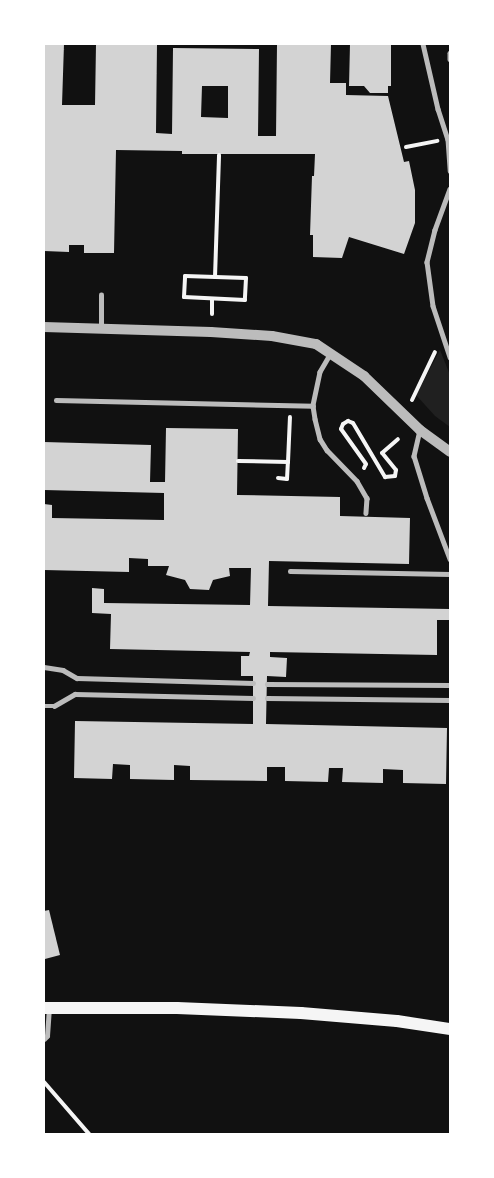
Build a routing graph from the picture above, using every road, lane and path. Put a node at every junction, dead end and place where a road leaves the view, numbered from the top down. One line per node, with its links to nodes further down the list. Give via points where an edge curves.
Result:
1 (423, 44): 4 (lane)
2 (450, 53): 3 (lane)
3 (450, 59)
4 (448, 139): 5 (path); 7 (lane)
5 (406, 147)
6 (219, 155): 9 (path)
7 (450, 171)
8 (450, 189): 15 (lane, via 428,262 428,286)
9 (214, 277): 11 (path, via 185,276 184,297); 11 (path, via 246,278 245,300)
10 (101, 295): 14 (lane)
11 (212, 299): 12 (path)
12 (212, 314)
13 (44, 327): 14 (street)
14 (101, 329): 16 (street, via 272,336 316,344)
15 (443, 336): 17 (lane); 19 (path)
16 (331, 353): 20 (lane, via 320,372); 22 (street, via 364,376)
17 (450, 357)
18 (57, 400): 20 (lane)
19 (412, 400)
20 (313, 406): 31 (lane, via 320,439 357,481 367,498)
21 (290, 416): 26 (path)
22 (420, 430): 24 (street); 32 (lane, via 414,456)
23 (398, 439): 29 (path, via 382,453)
24 (450, 452)
25 (238, 461): 26 (path)
26 (288, 462): 30 (path, via 287,478)
27 (364, 468): 29 (path, via 366,464 341,429 348,421 353,423 385,477 391,478)
28 (404, 470): 29 (path)
29 (395, 473)
30 (278, 478)
31 (366, 513)
32 (450, 559)
33 (290, 571): 34 (lane)
34 (450, 574)
35 (44, 667): 36 (lane, via 63,670 77,678)
36 (253, 683)
37 (267, 684): 38 (lane)
38 (450, 685)
39 (253, 698): 42 (lane, via 75,694 54,706)
40 (267, 698): 41 (lane)
41 (450, 700)
42 (44, 706)
43 (46, 1008): 44 (main road, via 301,1013); 45 (lane)
44 (450, 1029)
45 (44, 1039)
46 (44, 1082): 47 (path)
47 (89, 1134)

